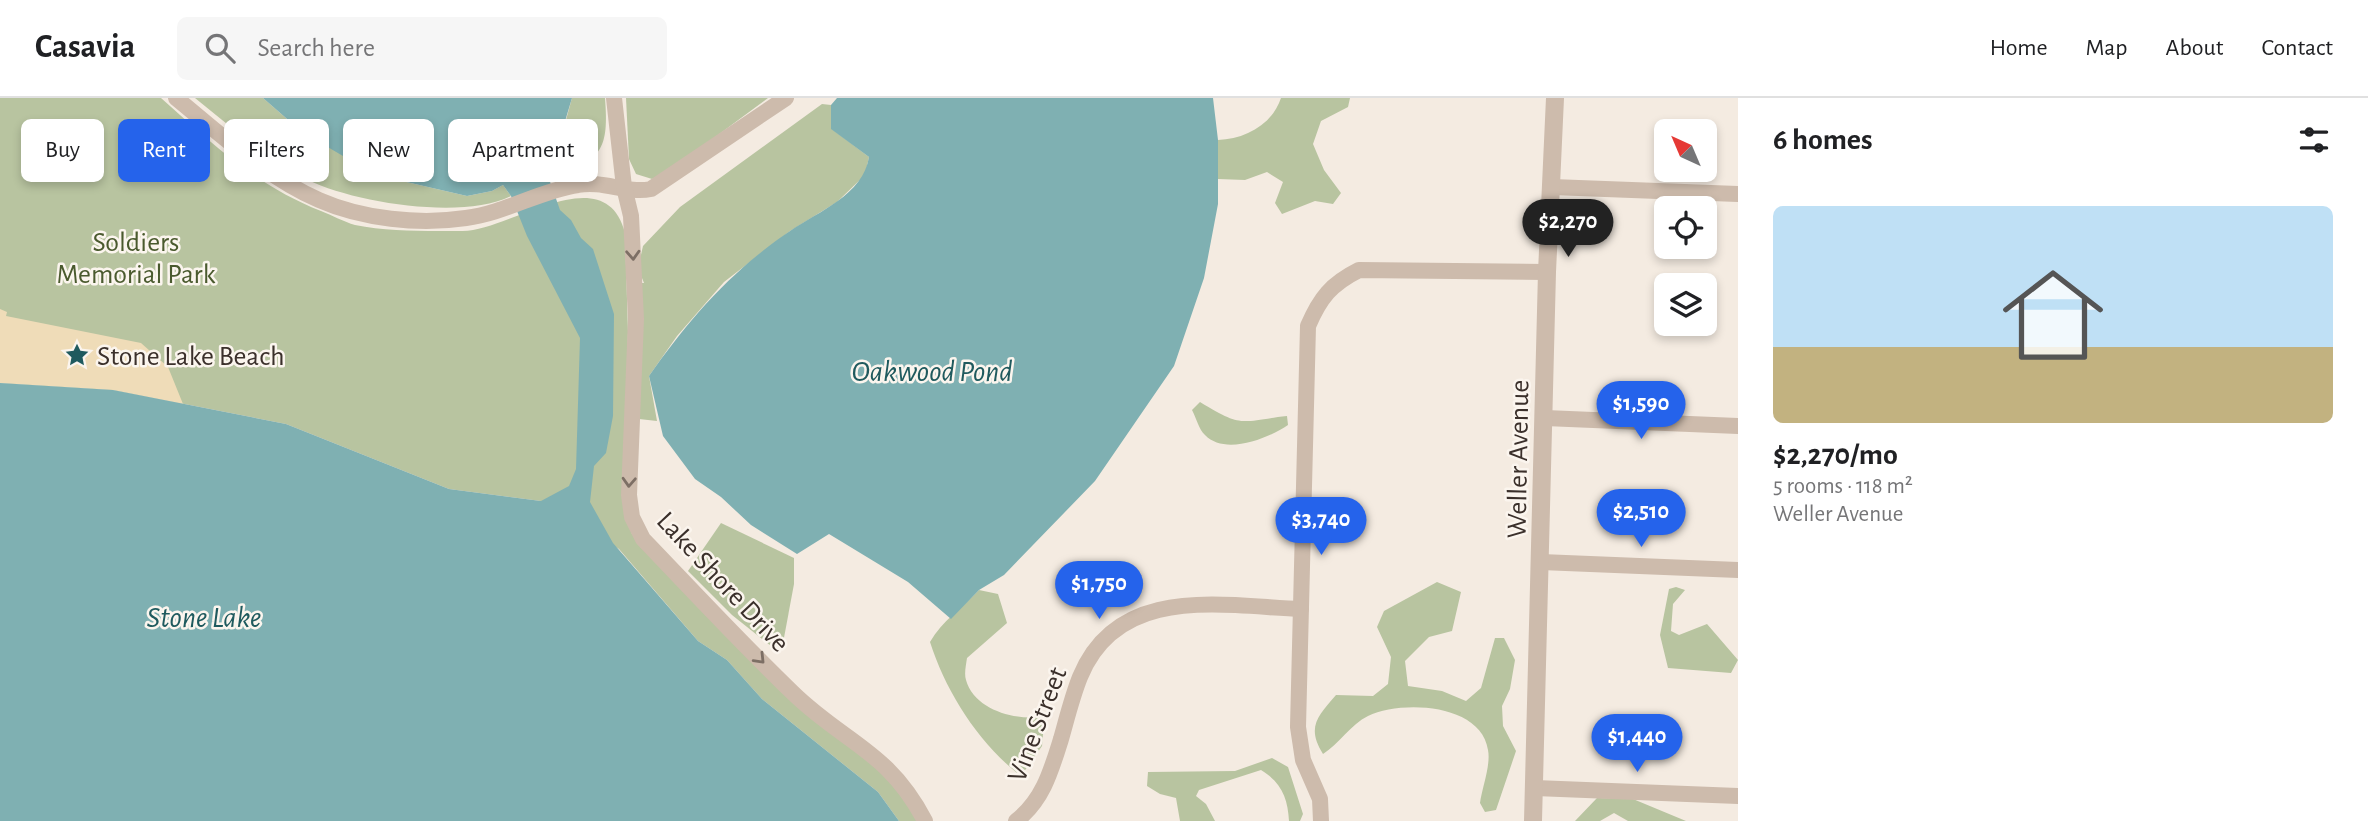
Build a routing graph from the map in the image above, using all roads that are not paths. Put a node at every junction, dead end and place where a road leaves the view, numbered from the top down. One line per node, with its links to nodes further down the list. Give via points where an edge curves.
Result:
1 (176, 98): 5 (street, via 258,163 319,200 374,216 464,219 554,191 600,182)
2 (614, 98): 5 (street, Lake Shore Drive)
3 (786, 98): 5 (street, via 651,189)
4 (1555, 98): 6 (street, Weller Avenue)
5 (624, 187): 16 (street, Lake Shore Drive, one-way to 16, via 631,216 636,319 628,495 636,528 794,694 889,767)
6 (1552, 187): 7 (street); 8 (street, Weller Avenue)
7 (1738, 194)
8 (1548, 272): 9 (street, Weller Avenue); 13 (street, via 1359,270 1337,281 1321,297 1308,326)
9 (1545, 418): 10 (street); 11 (street, Weller Avenue)
10 (1738, 426)
11 (1541, 562): 12 (street); 14 (street, Weller Avenue)
12 (1738, 570)
13 (1301, 609): 17 (street, Vine Street, via 1177,604 1145,613 1122,626 1093,654 1080,676 1049,777 1041,794); 18 (street, via 1298,727 1303,760 1320,799)
14 (1535, 788): 15 (street); 19 (street, Weller Avenue)
15 (1738, 796)
16 (925, 821)
17 (1016, 821)
18 (1321, 821)
19 (1533, 821)

